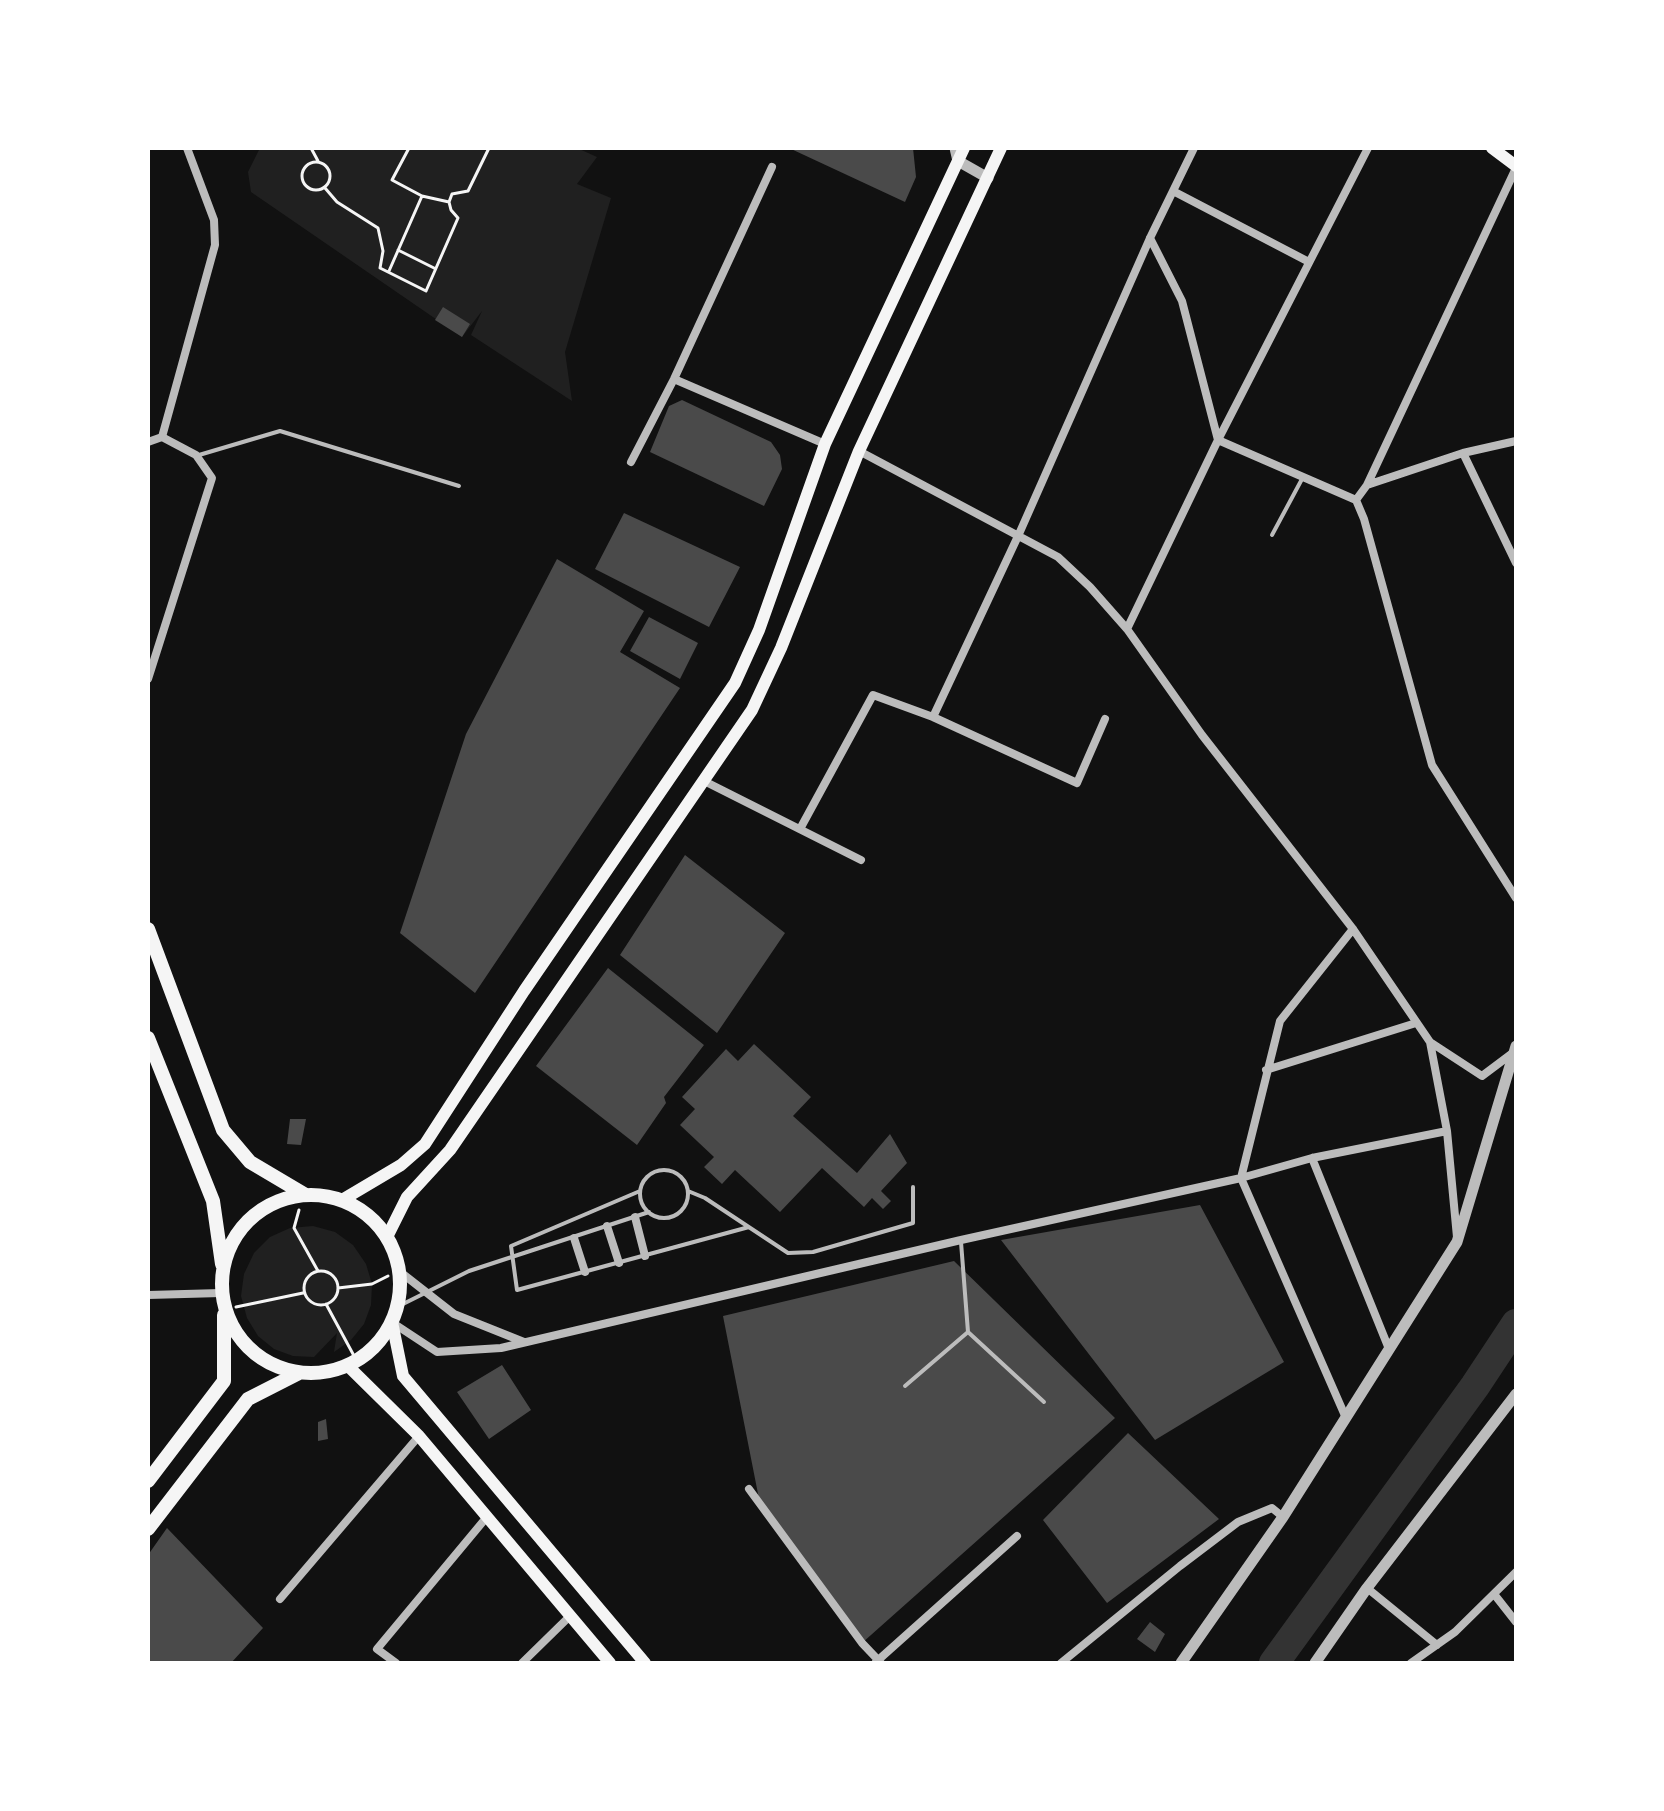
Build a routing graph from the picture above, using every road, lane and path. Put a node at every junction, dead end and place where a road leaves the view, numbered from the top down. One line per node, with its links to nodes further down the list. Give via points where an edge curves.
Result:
1 (187, 148): 24 (street, via 214,220 215,245)
2 (311, 148): 10 (path)
3 (409, 148): 16 (path, via 392,180)
4 (489, 148): 17 (path, via 468,191 457,191)
5 (1001, 148): 13 (main road)
6 (1194, 148): 15 (street)
7 (1368, 148): 20 (street)
8 (1492, 148): 12 (main road)
9 (959, 152): 13 (street); 28 (main road)
10 (318, 161): 14 (path, via 330,170); 14 (path, via 305,167 302,180 311,189)
11 (772, 167): 23 (street)
12 (1516, 167): 34 (street)
13 (988, 178): 29 (main road)
14 (325, 188): 22 (path, via 378,228 380,268)
15 (1173, 191): 18 (street); 20 (street)
16 (422, 196): 17 (path); 19 (path)
17 (449, 202): 21 (path, via 458,218)
18 (1150, 238): 25 (street, via 1182,301); 37 (street)
19 (398, 250): 21 (path); 22 (path)
20 (1309, 262): 25 (street)
21 (436, 269): 22 (path, via 426,291)
22 (388, 272)
23 (674, 379): 28 (street); 32 (street)
24 (162, 437): 27 (street); 31 (street)
25 (1218, 440): 33 (street); 40 (street)
26 (1516, 441): 30 (street)
27 (148, 442)
28 (825, 444): 62 (main road, via 735,683 425,1144)
29 (859, 451): 37 (street); 44 (main road, via 752,710)
30 (1463, 453): 34 (street); 39 (street)
31 (196, 455): 35 (lane, via 280,431); 41 (street, via 212,478)
32 (631, 462)
33 (1302, 479): 36 (street); 38 (lane)
34 (1367, 485): 36 (street)
35 (459, 486)
36 (1356, 500): 47 (street, via 1432,765)
37 (1019, 534): 40 (street, via 1058,557); 42 (street)
38 (1272, 535)
39 (1516, 563)
40 (1127, 629): 49 (street)
41 (148, 679)
42 (933, 717): 43 (street, via 1077,783); 45 (street, via 873,695)
43 (1105, 719)
44 (704, 781): 45 (street); 67 (main road, via 450,1150 407,1197)
45 (800, 829): 46 (street)
46 (861, 860)
47 (1516, 898)
48 (148, 929): 61 (main road, via 223,1130 250,1162)
49 (1353, 929): 50 (street); 54 (street, via 1280,1021)
50 (1416, 1023): 52 (street); 54 (street)
51 (148, 1038): 74 (main road, via 213,1201)
52 (1430, 1042): 53 (street, via 1482,1076); 55 (street)
53 (1515, 1048): 70 (street)
54 (1266, 1070): 57 (street)
55 (1447, 1131): 56 (street); 70 (street)
56 (1312, 1158): 57 (street); 88 (street)
57 (1241, 1178): 69 (street); 94 (street)
58 (913, 1187): 66 (lane, via 913,1223 813,1252 788,1253)
59 (640, 1191): 60 (lane, via 652,1173 667,1170 681,1176); 63 (lane); 72 (lane, via 511,1246)
60 (688, 1191): 63 (lane, via 685,1207 672,1217); 66 (lane)
61 (304, 1194): 62 (main road); 74 (main road, via 275,1201 251,1217 232,1240); 75 (path, via 294,1228)
62 (342, 1200): 67 (main road, via 368,1215)
63 (649, 1212): 64 (lane)
64 (635, 1217): 65 (lane); 71 (street)
65 (607, 1226): 68 (lane); 73 (street)
66 (749, 1227): 71 (lane)
67 (387, 1237): 76 (main road)
68 (574, 1238): 72 (lane); 77 (street)
69 (961, 1240): 86 (lane); 87 (street)
70 (1457, 1242): 88 (street)
71 (645, 1256): 73 (lane)
72 (513, 1259): 77 (lane, via 517,1290); 83 (lane, via 469,1271)
73 (619, 1263): 77 (lane)
74 (222, 1268): 79 (main road)
75 (318, 1271): 78 (path, via 331,1273); 80 (path, via 308,1277)
76 (399, 1271): 78 (path, via 372,1284); 83 (main road); 87 (street, via 454,1314)
77 (585, 1272)
78 (338, 1288): 82 (path)
79 (221, 1293): 81 (street); 84 (main road)
80 (304, 1293): 82 (path, via 315,1304); 84 (path)
81 (148, 1295)
82 (326, 1304): 89 (path)
83 (397, 1307): 85 (main road)
84 (224, 1311): 90 (main road, via 235,1334 253,1353 274,1367); 96 (main road, via 224,1381)
85 (392, 1322): 87 (street, via 437,1352); 89 (main road); 113 (main road, via 403,1376)
86 (968, 1332): 91 (lane); 93 (lane)
87 (525, 1343)
88 (1389, 1349): 94 (street)
89 (353, 1363): 90 (main road, via 324,1373); 95 (main road)
90 (299, 1373): 100 (main road, via 248,1399)
91 (905, 1386)
92 (1516, 1394): 103 (street)
93 (1044, 1402)
94 (1346, 1418): 98 (street)
95 (419, 1436): 99 (main road); 105 (street)
96 (148, 1481)
97 (749, 1489): 109 (street)
98 (1283, 1517): 114 (street, via 1272,1508 1238,1522); 115 (street)
99 (486, 1518): 106 (main road); 110 (street, via 377,1649)
100 (148, 1529)
101 (1017, 1536): 109 (street)
102 (1516, 1572): 104 (street)
103 (1367, 1588): 108 (street); 116 (street)
104 (1494, 1594): 107 (street); 108 (street)
105 (280, 1599)
106 (570, 1616): 111 (street); 112 (main road)
107 (1516, 1622)
108 (1437, 1645): 117 (street)
109 (878, 1662)
110 (396, 1663)
111 (522, 1663)
112 (610, 1663)
113 (645, 1663)
114 (1061, 1663)
115 (1181, 1663)
116 (1315, 1663)
117 (1411, 1663)

